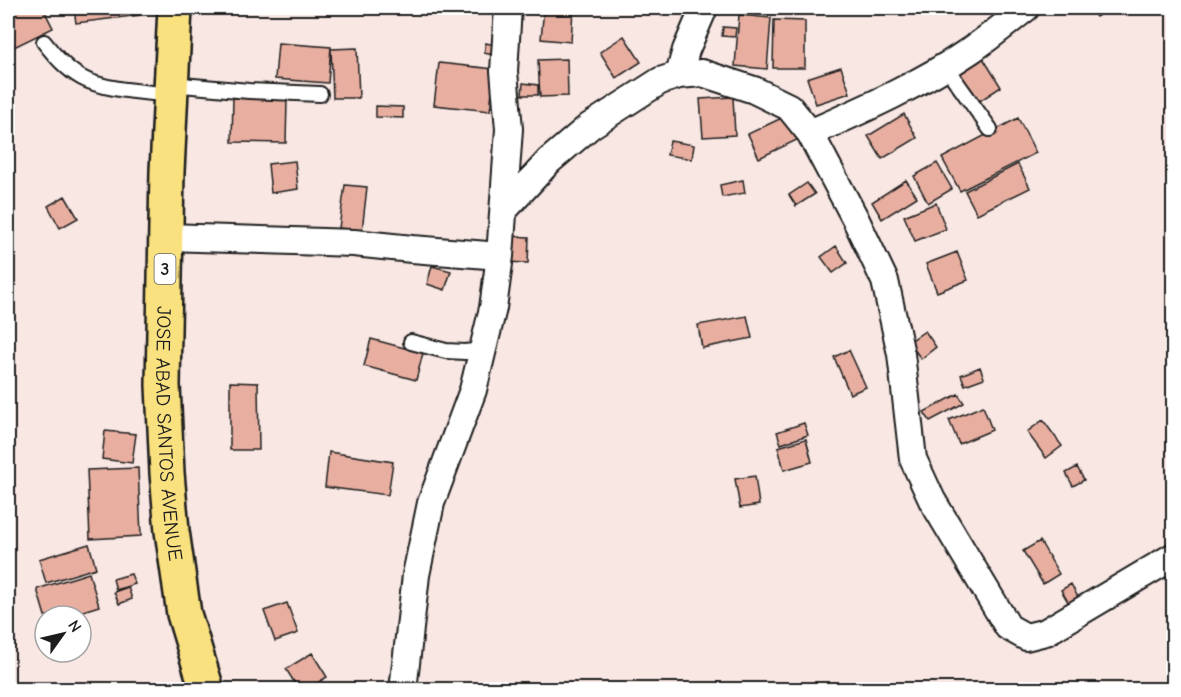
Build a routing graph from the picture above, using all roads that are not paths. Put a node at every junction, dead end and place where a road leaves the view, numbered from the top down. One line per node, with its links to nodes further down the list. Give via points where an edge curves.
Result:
1 (175, 8): 8 (highway, JOSE ABAD SANTOS AVENUE / 3)
2 (508, 8): 12 (street, via 504,71 509,129)
3 (704, 8): 7 (street)
4 (1026, 8): 6 (street)
5 (44, 42): 8 (lane, via 67,69 84,80 107,87)
6 (945, 66): 10 (lane); 11 (street)
7 (679, 75): 11 (street, via 702,74 754,90 789,107); 12 (street, via 660,81 590,126 549,161)
8 (171, 89): 9 (lane); 13 (highway, JOSE ABAD SANTOS AVENUE / 3)
9 (320, 94)
10 (990, 129)
11 (810, 133): 17 (street, via 885,281 901,354 913,459 932,500 1008,627 1026,637 1046,632)
12 (504, 210): 14 (street)
13 (166, 237): 14 (street, via 354,243); 18 (highway, JOSE ABAD SANTOS AVENUE / 3, via 163,385 170,508 184,614)
14 (500, 256): 16 (street)
15 (411, 342): 16 (lane, via 446,351)
16 (483, 350): 20 (street, via 473,390 431,503 416,575)
17 (1173, 556)
18 (203, 685): 19 (highway, JOSE ABAD SANTOS AVENUE / 3, via 223,682)
19 (233, 690)
20 (403, 690)

